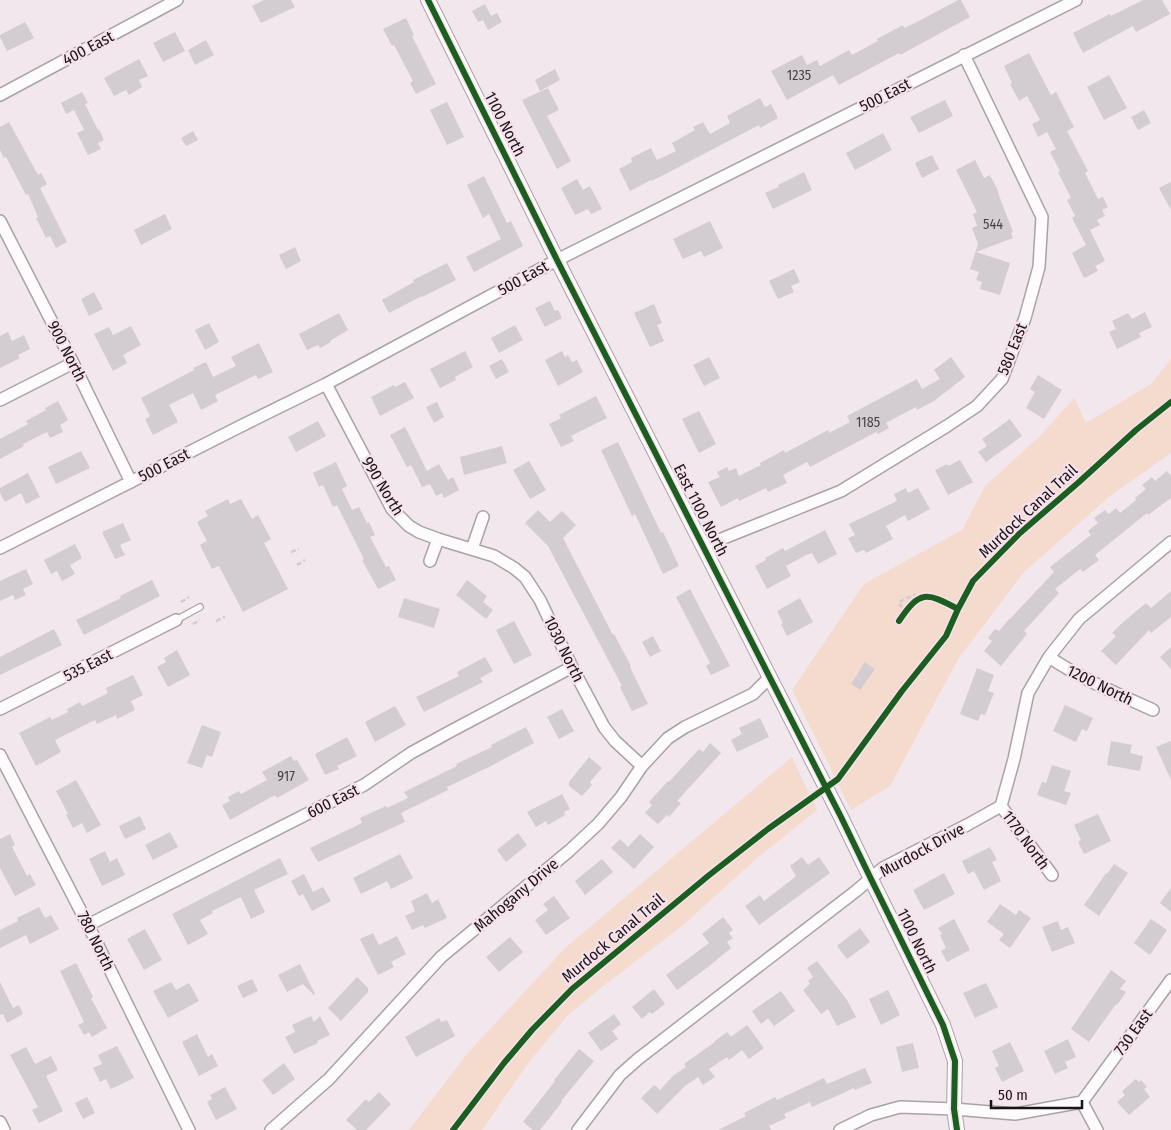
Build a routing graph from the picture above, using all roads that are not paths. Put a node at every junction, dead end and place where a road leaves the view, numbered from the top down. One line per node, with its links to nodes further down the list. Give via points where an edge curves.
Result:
1 (177, 0): 5 (street, 400 East)
2 (428, 0): 7 (street, 1100 North)
3 (1076, 0): 4 (street, 500 East)
4 (964, 56): 7 (street, 500 East); 15 (street, 580 East, via 1042,217 1039,267 1025,318 1002,379 977,406 841,491)
5 (0, 95)
6 (0, 221): 8 (street, 900 North)
7 (557, 260): 9 (street, 500 East); 15 (street, East 1100 North)
8 (73, 363): 10 (street); 11 (street, 900 North)
9 (326, 384): 11 (street, 500 East); 13 (street, 990 North, via 392,509 408,526)
10 (0, 400)
11 (131, 482): 16 (street, 500 East)
12 (482, 517): 17 (street)
13 (438, 539): 17 (street, 990 North); 18 (street)
14 (1171, 542): 21 (street, via 1079,619)
15 (704, 546): 23 (street, East 1100 North)
16 (0, 548)
17 (472, 549): 22 (street, 1030 North, via 503,560 525,577 540,600)
18 (430, 561)
19 (200, 607): 20 (lane)
20 (176, 620): 24 (street, 535 East)
21 (1049, 657): 25 (street, 1200 North); 29 (street, via 1028,693)
22 (572, 667): 27 (street, 1030 North, via 604,727); 32 (street, 600 East, via 411,753 364,786)
23 (770, 677): 27 (street, Mahogany Drive, via 753,694 668,738); 28 (street, East 1100 North)
24 (0, 709)
25 (1152, 710)
26 (0, 755): 32 (street, 780 North)
27 (642, 766): 39 (street, Mahogany Drive, via 598,824 570,851 441,957 329,1079)
28 (818, 773): 31 (street, 1100 North)
29 (1001, 806): 30 (street, 1170 North); 31 (street, Murdock Drive, via 882,868)
30 (1052, 875)
31 (870, 879): 35 (street, 1100 North, via 943,1025 955,1060); 40 (street, Murdock Drive, via 620,1075)
32 (88, 925): 38 (street, 780 North)
33 (1171, 980): 34 (street, 730 East)
34 (1082, 1102): 35 (street, via 1015,1114); 43 (street)
35 (954, 1108): 41 (street, via 900,1107 871,1115); 42 (street, 1100 North)
36 (0, 1122): 37 (street)
37 (4, 1130)
38 (189, 1130)
39 (271, 1130)
40 (578, 1130)
41 (840, 1130)
42 (957, 1130)
43 (1097, 1130)

